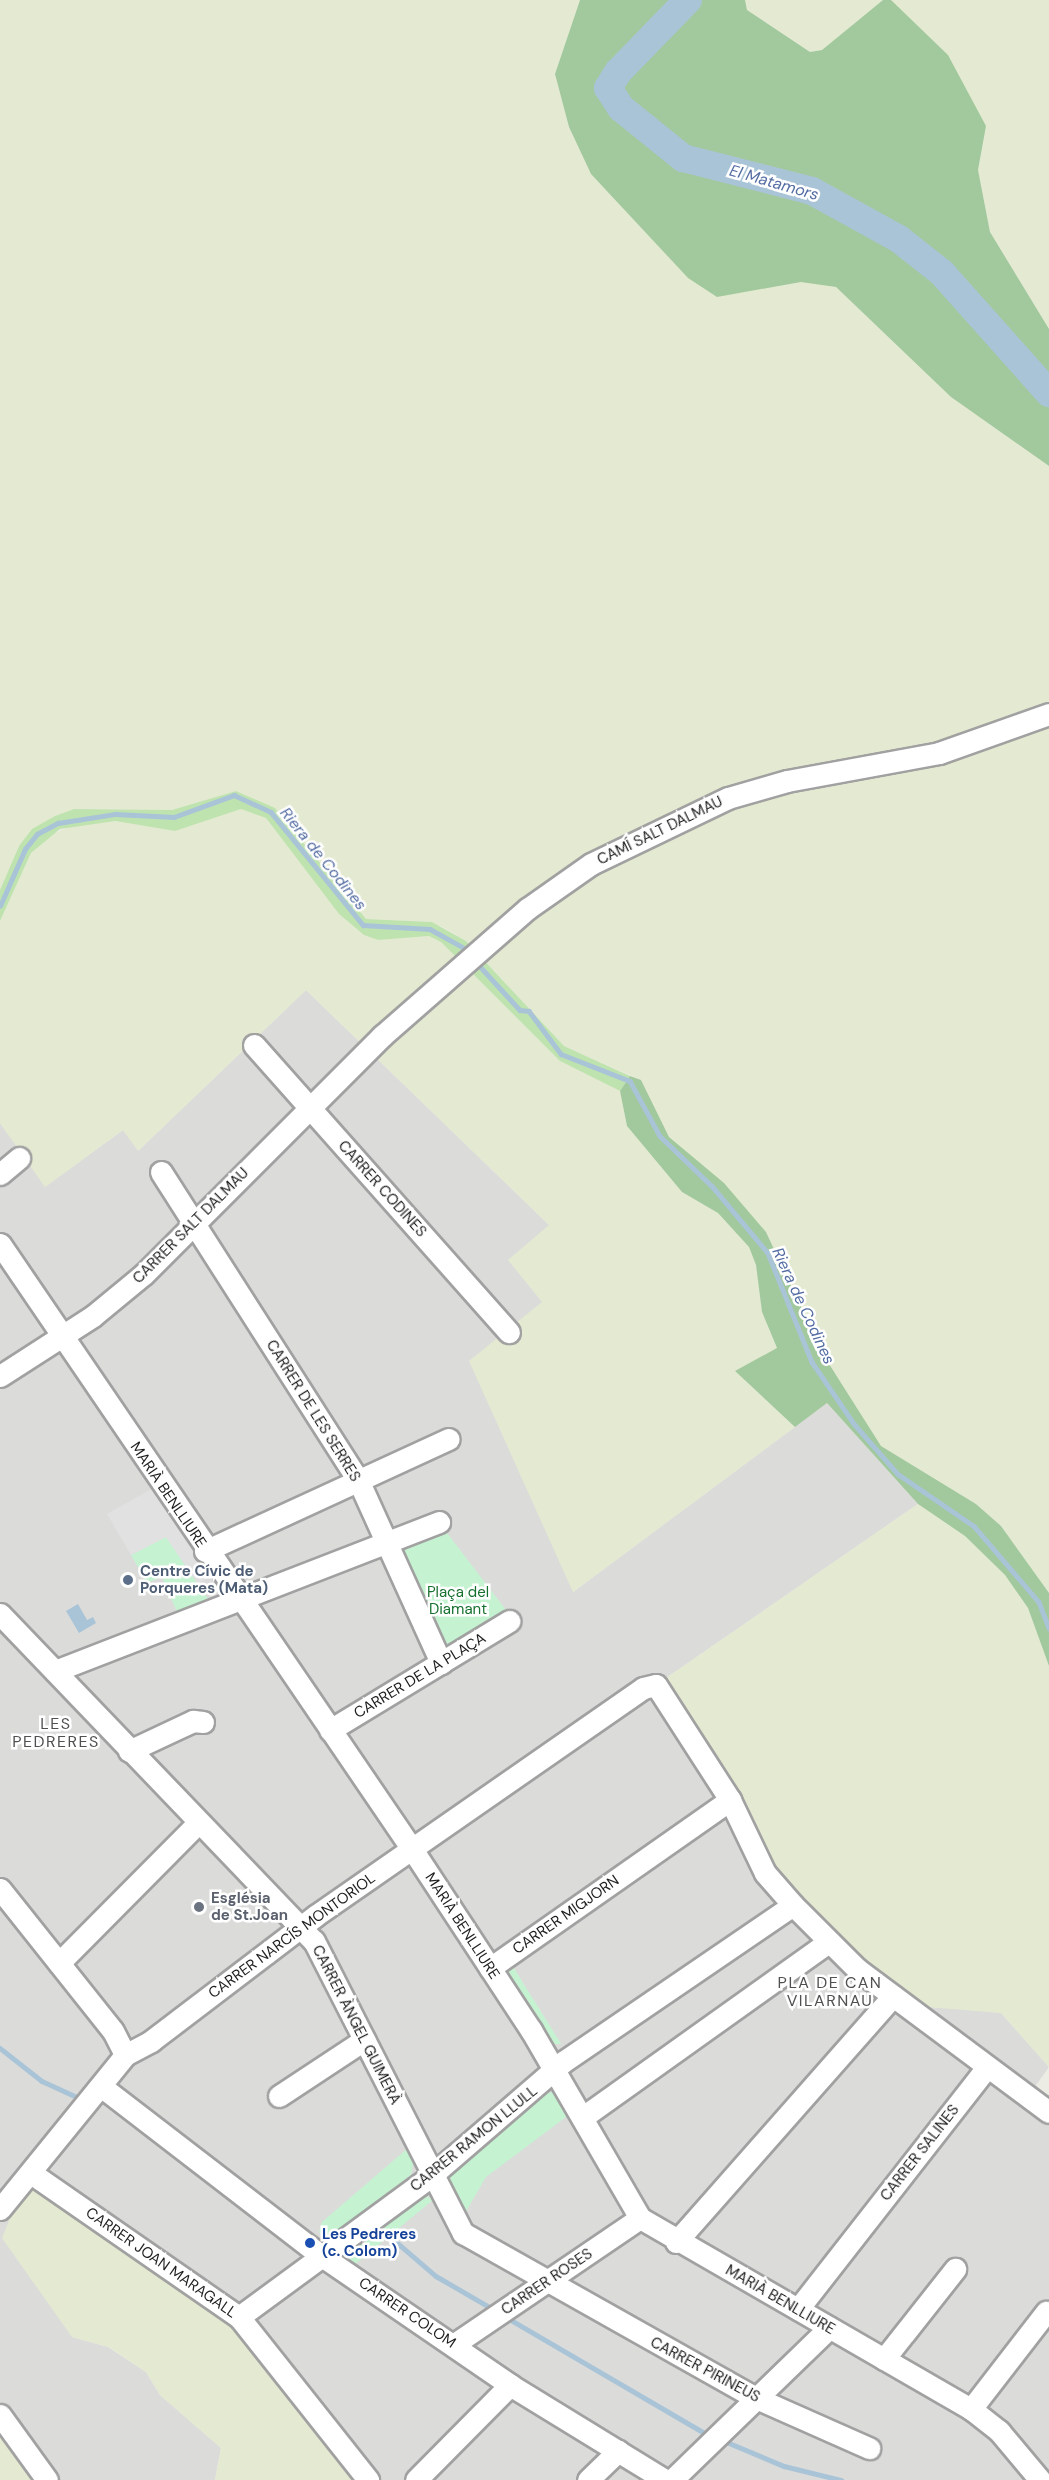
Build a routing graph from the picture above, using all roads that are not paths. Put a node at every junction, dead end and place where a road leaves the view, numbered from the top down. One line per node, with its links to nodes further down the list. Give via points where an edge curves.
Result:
1 (1049, 714): 3 (street, CAMÍ SALT DALMAU, via 939,753 787,781 728,798 591,864 467,960)
2 (254, 1045): 4 (street, CARRER CODINES)
3 (363, 1053): 4 (street, CARRER SALT DALMAU)
4 (309, 1106): 8 (street, CARRER SALT DALMAU); 10 (street, CARRER CODINES)
5 (19, 1158): 7 (street)
6 (161, 1172): 8 (street, CARRER DE LES SERRES)
7 (0, 1174)
8 (194, 1224): 11 (street, CARRER SALT DALMAU, via 144,1274); 14 (street, CARRER DE LES SERRES)
9 (0, 1244): 11 (street, MARIÀ BENLLIURE)
10 (509, 1332)
11 (63, 1337): 12 (street, CARRER SALT DALMAU); 17 (street, MARIÀ BENLLIURE)
12 (0, 1376)
13 (449, 1439): 14 (street)
14 (359, 1482): 16 (street, CARRER DE LES SERRES); 17 (street)
15 (439, 1522): 16 (street)
16 (386, 1543): 18 (street); 21 (street, CARRER DE LES SERRES)
17 (205, 1551): 18 (street, MARIÀ BENLLIURE)
18 (238, 1600): 22 (street); 24 (street, MARIÀ BENLLIURE)
19 (0, 1614): 22 (street, CARRER ÀNGEL GUIMERÀ)
20 (509, 1621): 21 (street, CARRER DE LA PLAÇA)
21 (441, 1663): 24 (street, CARRER DE LA PLAÇA)
22 (55, 1671): 25 (street, CARRER ÀNGEL GUIMERÀ)
23 (203, 1722): 25 (street, via 193,1721)
24 (330, 1730): 28 (street, MARIÀ BENLLIURE)
25 (129, 1751): 27 (street, CARRER ÀNGEL GUIMERÀ)
26 (730, 1800): 28 (street, CARRER NARCÍS MONTORIOL, via 656,1685 643,1688); 30 (street, via 765,1873); 34 (street, CARRER MIGJORN)
27 (198, 1823): 31 (street, CARRER ÀNGEL GUIMERÀ); 33 (street)
28 (412, 1849): 31 (street, CARRER NARCÍS MONTORIOL); 34 (street, MARIÀ BENLLIURE)
29 (0, 1890): 33 (street)
30 (793, 1905): 32 (street); 39 (street, CARRER RAMON LLULL, via 563,2062)
31 (301, 1926): 36 (street, CARRER ÀNGEL GUIMERÀ, via 314,1941); 37 (street, CARRER NARCÍS MONTORIOL, via 152,2041)
32 (828, 1942): 35 (street); 43 (street)
33 (59, 1963): 37 (street)
34 (490, 1968): 39 (street, MARIÀ BENLLIURE)
35 (893, 1996): 38 (street); 48 (street)
36 (364, 2040): 41 (street); 45 (street, CARRER ÀNGEL GUIMERÀ)
37 (125, 2055): 40 (street, CARRER NARCÍS MONTORIOL)
38 (986, 2068): 42 (street); 52 (street, CARRER SALINES)
39 (556, 2073): 43 (street, MARIÀ BENLLIURE); 45 (street, CARRER RAMON LLULL)
40 (102, 2087): 44 (street, CARRER NARCÍS MONTORIOL); 49 (street, CARRER COLOM)
41 (279, 2096)
42 (1049, 2112)
43 (583, 2117): 47 (street, MARIÀ BENLLIURE)
44 (31, 2173): 46 (street, CARRER NARCÍS MONTORIOL); 54 (street, CARRER JOAN MARAGALL)
45 (432, 2175): 49 (street, CARRER RAMON LLULL, via 338,2248); 51 (street, CARRER ÀNGEL GUIMERÀ, via 463,2233)
46 (0, 2209)
47 (640, 2218): 48 (street, MARIÀ BENLLIURE); 51 (street, CARRER ROSES)
48 (676, 2242): 52 (street, MARIÀ BENLLIURE)
49 (319, 2254): 54 (street, CARRER RAMON LLULL); 56 (street, CARRER COLOM)
50 (955, 2269): 57 (street)
51 (546, 2283): 56 (street, CARRER ROSES); 59 (street, CARRER PIRINEUS)
52 (798, 2309): 55 (street, MARIÀ BENLLIURE)
53 (1046, 2312): 60 (street)
54 (239, 2317): 65 (street, CARRER JOAN MARAGALL)
55 (829, 2328): 57 (street, MARIÀ BENLLIURE); 59 (street)
56 (453, 2345): 58 (street, CARRER COLOM)
57 (884, 2359): 60 (street, MARIÀ BENLLIURE)
58 (510, 2385): 63 (street, CARRER COLOM); 66 (street)
59 (756, 2398): 62 (street, CARRER PIRINEUS); 69 (street)
60 (971, 2409): 70 (street, MARIÀ BENLLIURE, via 999,2431)
61 (0, 2415): 64 (street)
62 (869, 2448)
63 (618, 2451): 67 (street); 68 (street, CARRER COLOM)
64 (47, 2480)
65 (368, 2480)
66 (418, 2480)
67 (588, 2480)
68 (665, 2480)
69 (672, 2480)
70 (1040, 2480)

